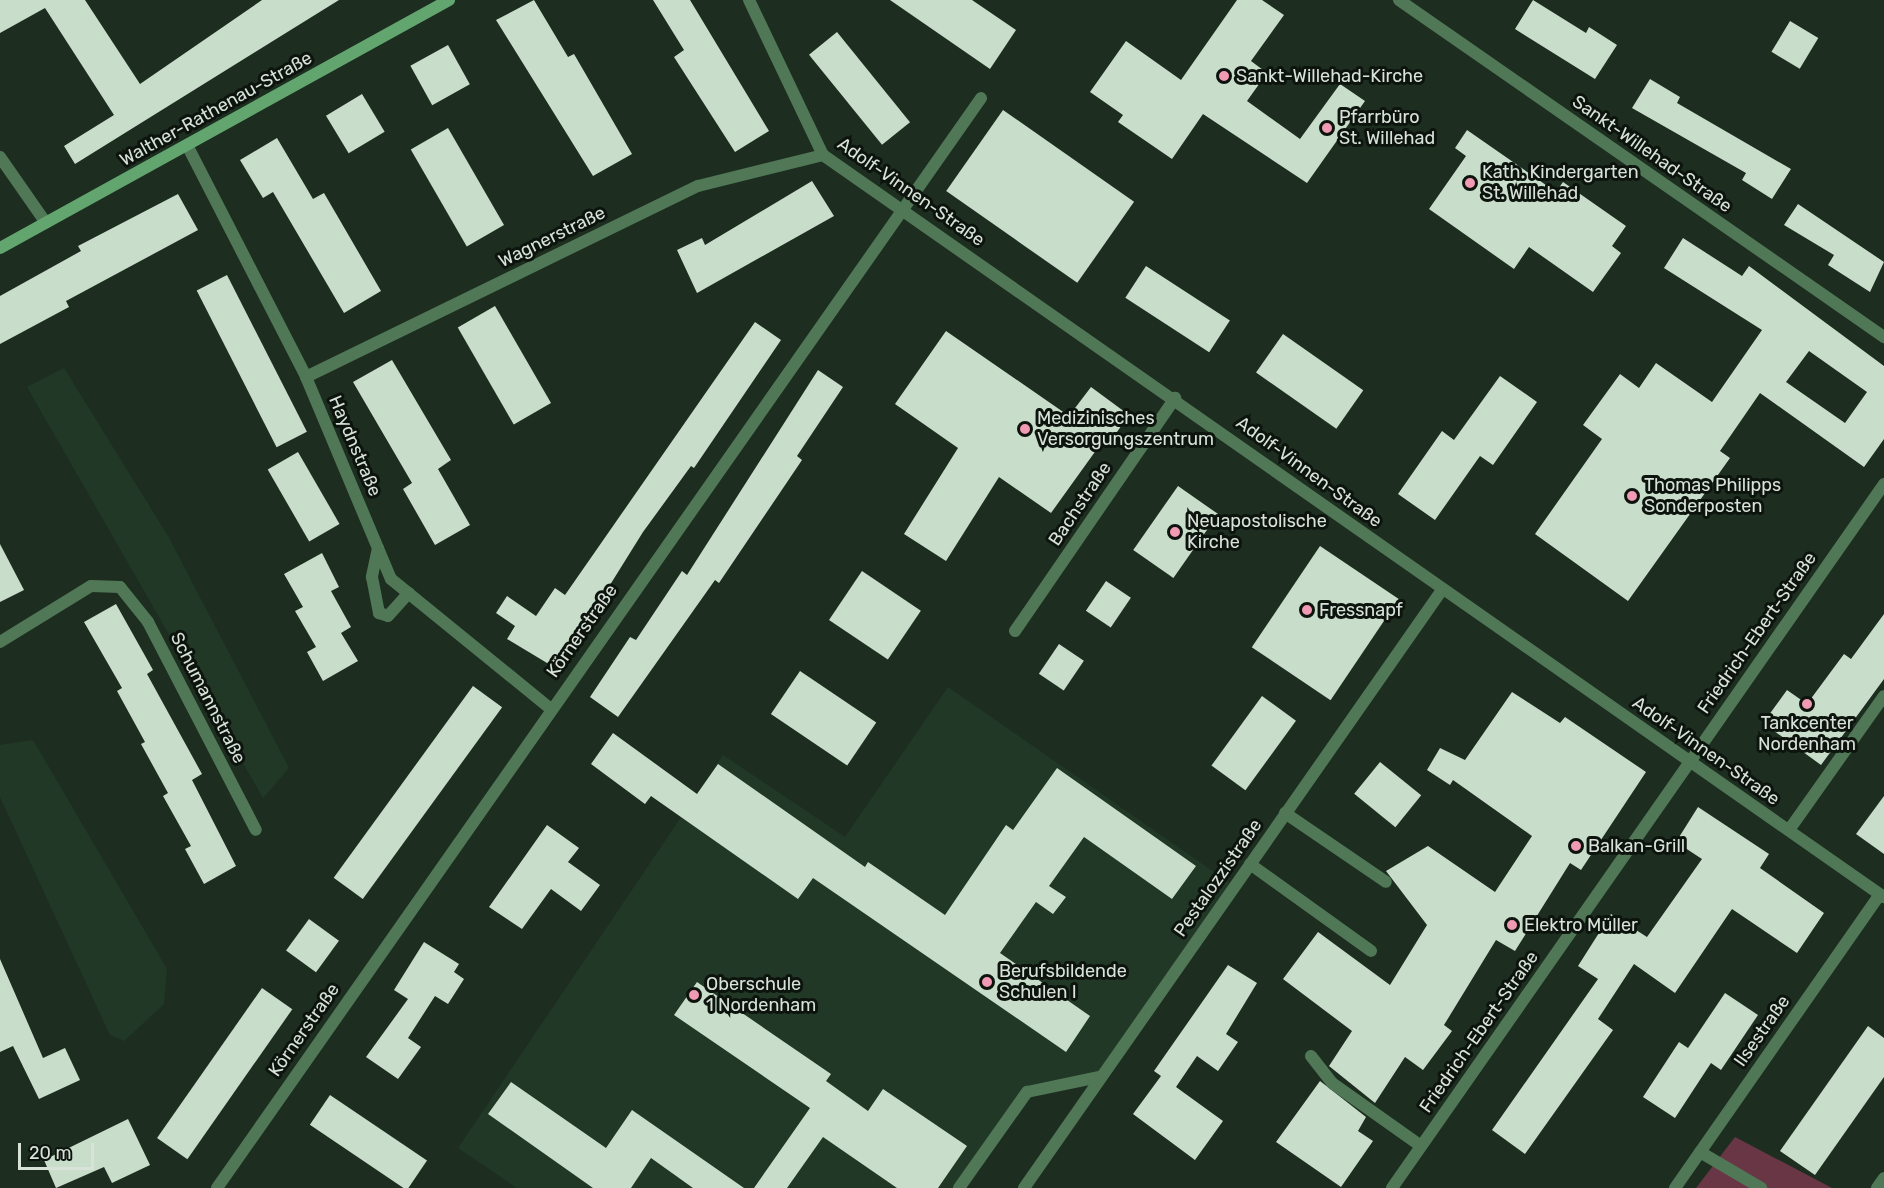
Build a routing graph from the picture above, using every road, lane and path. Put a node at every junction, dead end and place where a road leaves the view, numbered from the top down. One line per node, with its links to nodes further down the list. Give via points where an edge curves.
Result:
1 (449, 0): 5 (street, Walther-Rathenau-Straße)
2 (749, 0): 6 (street, Adolf-Vinnen-Straße)
3 (1400, 0): 11 (street, Sankt-Willehad-Straße)
4 (981, 98): 8 (street, Körnerstraße)
5 (188, 147): 9 (street, Walther-Rathenau-Straße); 12 (street, Haydnstraße)
6 (823, 155): 8 (street, Adolf-Vinnen-Straße); 12 (street, Wagnerstraße, via 698,186)
7 (0, 157): 9 (street)
8 (903, 208): 13 (street, Adolf-Vinnen-Straße); 21 (street, Körnerstraße)
9 (46, 223): 10 (street, Walther-Rathenau-Straße)
10 (0, 248)
11 (1884, 338)
12 (306, 377): 15 (street, Haydnstraße)
13 (1175, 398): 16 (street, Adolf-Vinnen-Straße); 18 (street, Bachstraße)
14 (1884, 484): 22 (street, Friedrich-Ebert-Straße)
15 (378, 547): 17 (street, Haydnstraße, via 391,579); 17 (street, via 372,577 379,613 388,616)
16 (1443, 590): 22 (street, Adolf-Vinnen-Straße); 23 (street, Pestalozzistraße)
17 (409, 594): 21 (street, Haydnstraße)
18 (1015, 631)
19 (0, 642): 24 (street, Schumannstraße, via 91,586 120,587 148,622)
20 (1884, 696): 25 (street)
21 (550, 708): 35 (street, Körnerstraße)
22 (1690, 761): 25 (street, Adolf-Vinnen-Straße); 32 (street, Friedrich-Ebert-Straße)
23 (1285, 813): 26 (street, Pestalozzistraße); 27 (street)
24 (256, 830)
25 (1789, 830): 28 (street, Adolf-Vinnen-Straße)
26 (1250, 864): 29 (street); 31 (street, Pestalozzistraße)
27 (1386, 882)
28 (1882, 896): 33 (street, Ilsestraße)
29 (1371, 951)
30 (1311, 1056): 32 (street, via 1332,1083)
31 (1099, 1077): 36 (street, via 1027,1092); 37 (street, Pestalozzistraße)
32 (1421, 1146): 38 (street, Friedrich-Ebert-Straße)
33 (1700, 1152): 39 (street, Ilsestraße); 40 (street)
34 (1884, 1178): 41 (street)
35 (217, 1188)
36 (959, 1188)
37 (1024, 1188)
38 (1392, 1188)
39 (1674, 1188)
40 (1761, 1188)
41 (1877, 1188)

